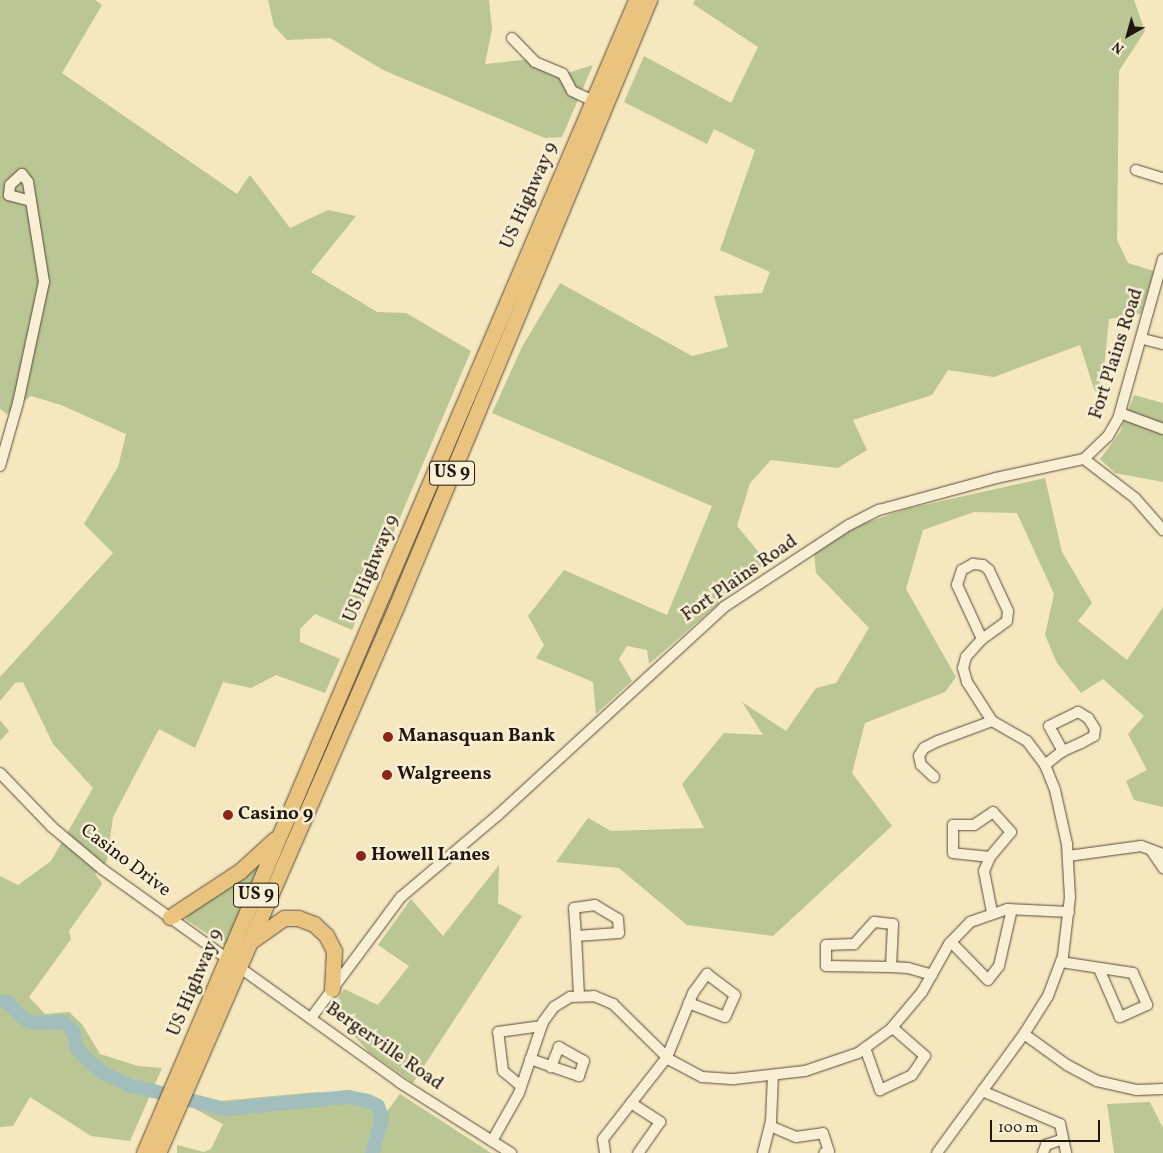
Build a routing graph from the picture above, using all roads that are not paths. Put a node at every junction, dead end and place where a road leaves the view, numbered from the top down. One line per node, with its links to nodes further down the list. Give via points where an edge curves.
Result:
1 (636, 0): 4 (highway, US Highway 9 / US 9)
2 (649, 0): 34 (highway, US Highway 9 / US 9, via 406,583)
3 (512, 38): 4 (street, via 535,62 563,74 572,91)
4 (591, 100): 22 (highway, US Highway 9 / US 9)
5 (1136, 170): 6 (street)
6 (1163, 178)
7 (31, 201): 14 (street, via 44,282 18,403)
8 (1163, 259): 9 (street, Fort Plains Road)
9 (1143, 339): 10 (street); 11 (street, Fort Plains Road)
10 (1163, 344)
11 (1120, 414): 12 (street); 13 (street, Fort Plains Road, via 1108,436)
12 (1163, 429)
13 (1084, 459): 15 (street, via 1135,498); 40 (street, Fort Plains Road, via 944,491 879,510 849,525 739,596 679,645 505,809 401,897)
14 (0, 466)
15 (1163, 530)
16 (982, 639): 16 (street, via 1007,621 1008,611 989,570 983,565 973,564 962,570 957,585); 17 (street, via 966,657 963,668)
17 (992, 721): 19 (street, via 1027,741); 21 (street, via 924,748 919,756 921,765)
18 (1063, 751): 18 (street, via 1094,736 1088,718 1078,712 1049,726); 19 (street)
19 (1045, 764): 25 (street, via 1060,806)
20 (0, 773): 31 (street, Casino Drive, via 52,827 102,869)
21 (934, 777)
22 (283, 830): 31 (highway, via 240,871); 36 (highway, US Highway 9 / US 9)
23 (1151, 850): 24 (street); 25 (street, via 1141,846); 27 (street)
24 (1163, 854)
25 (1068, 856): 30 (street)
26 (990, 857): 26 (street, via 1011,832 993,812 974,825 954,825 953,853); 29 (street, via 984,871)
27 (1163, 868)
28 (1012, 909): 29 (street); 30 (street); 33 (street, via 999,966 988,980)
29 (992, 912): 33 (street, via 970,922)
30 (1069, 912): 35 (street)
31 (170, 917): 36 (street, Casino Drive)
32 (576, 936): 32 (street, via 574,908 595,905 618,919 619,934); 41 (street)
33 (950, 942): 39 (street)
34 (248, 944): 36 (highway, US Highway 9 / US 9); 40 (highway, via 284,918 298,918 314,924 326,935 334,952)
35 (1061, 962): 38 (street); 46 (street, via 1048,996)
36 (234, 963): 43 (street, Bergerville Road); 57 (highway, US Highway 9 / US 9)
37 (892, 968): 37 (street, via 893,924 874,922 854,944 826,945 826,966); 39 (street)
38 (1098, 969): 38 (street, via 1133,973 1147,1005 1120,1017)
39 (932, 974): 45 (street, via 913,1005)
40 (332, 989): 43 (street, Fort Plains Road)
41 (579, 995): 44 (street, via 554,1007); 48 (street, via 594,996 613,1004)
42 (689, 1003): 42 (street, via 707,974 735,994 725,1017); 48 (street)
43 (311, 1018): 59 (street, Bergerville Road, via 399,1082)
44 (542, 1026): 49 (street); 52 (street, via 498,1032 503,1071)
45 (892, 1028): 47 (street); 47 (street, via 925,1056 912,1075 880,1090)
46 (1024, 1034): 53 (street, via 1067,1065 1098,1081 1137,1090); 54 (street)
47 (865, 1048): 51 (street, via 823,1067)
48 (666, 1057): 51 (street, via 693,1074 713,1079); 55 (street)
49 (530, 1059): 50 (street); 52 (street)
50 (551, 1067)
51 (773, 1075): 56 (street)
52 (522, 1082): 59 (street)
53 (1163, 1089)
54 (982, 1092): 58 (street, via 1060,1124); 67 (street)
55 (631, 1103): 63 (street, via 603,1139); 64 (street, via 660,1122)
56 (770, 1126): 65 (street); 66 (street, via 796,1137 823,1132 829,1151)
57 (162, 1128): 60 (highway, US Highway 9 / US 9); 61 (highway, US Highway 9 / US 9)
58 (1063, 1139): 68 (street, via 1046,1145); 69 (street)
59 (492, 1141): 62 (street, Bergerville Road)
60 (144, 1153)
61 (158, 1153)
62 (511, 1153)
63 (605, 1153)
64 (638, 1153)
65 (763, 1153)
66 (824, 1153)
67 (937, 1153)
68 (1043, 1153)
69 (1066, 1153)

